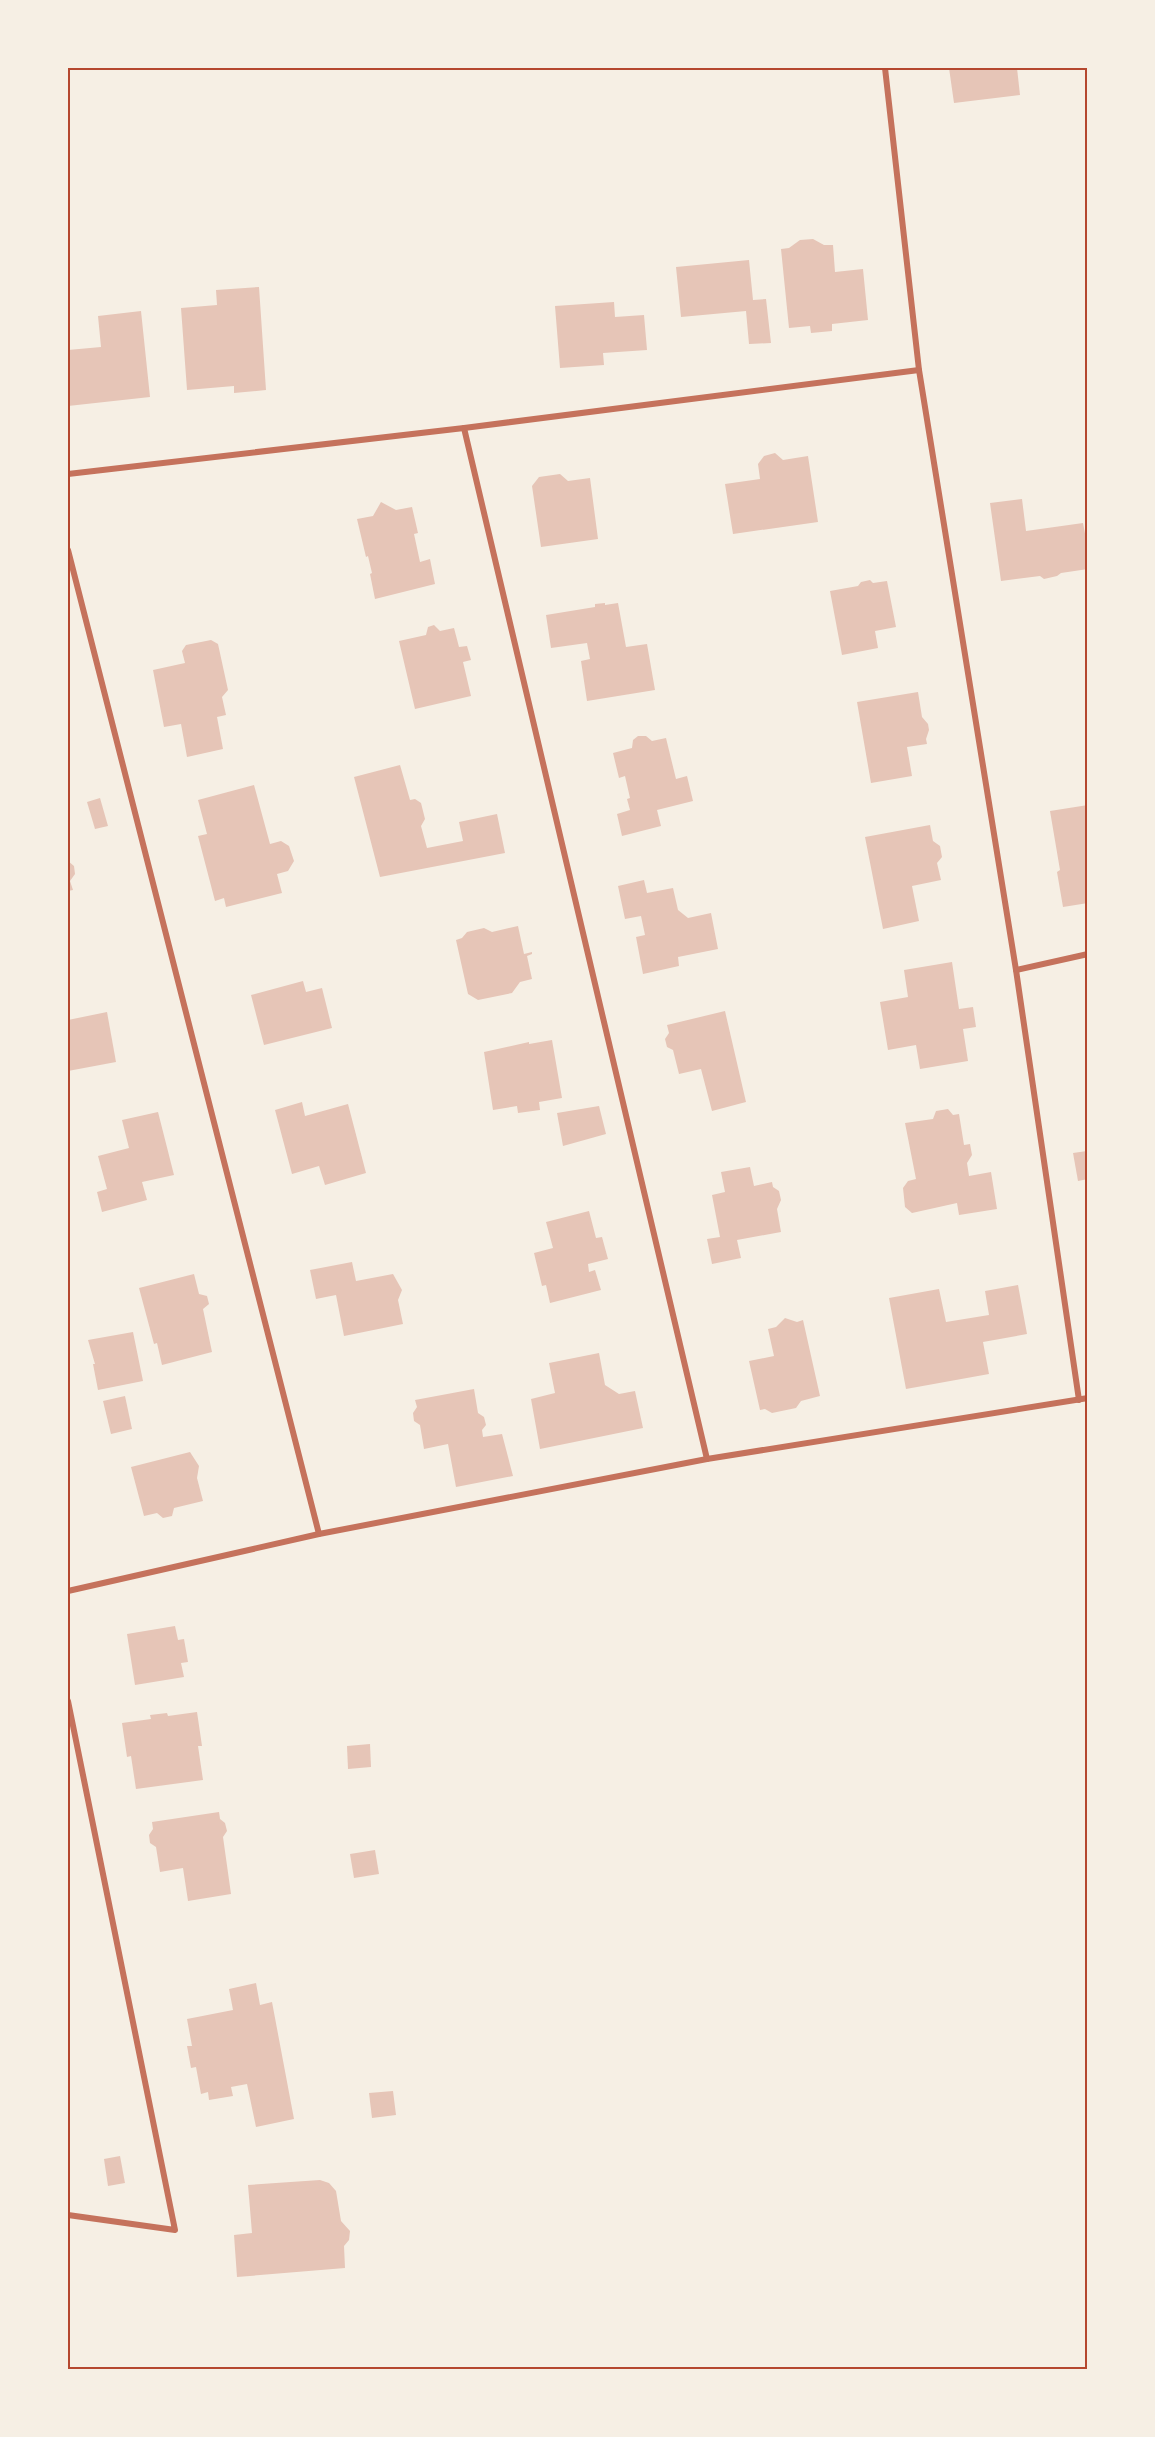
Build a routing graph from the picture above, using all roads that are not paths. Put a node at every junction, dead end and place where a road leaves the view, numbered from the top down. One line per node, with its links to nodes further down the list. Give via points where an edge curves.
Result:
1 (885, 68): 2 (street)
2 (919, 370): 3 (street); 7 (street)
3 (464, 428): 4 (street); 10 (street)
4 (68, 474)
5 (68, 550): 11 (street)
6 (1088, 954): 7 (street)
7 (1016, 970): 9 (street)
8 (1088, 1398): 9 (street)
9 (1079, 1400): 10 (street)
10 (707, 1459): 11 (street)
11 (319, 1534): 12 (street)
12 (68, 1591)
13 (68, 1701): 14 (street, via 175,2230)
14 (68, 2215)

